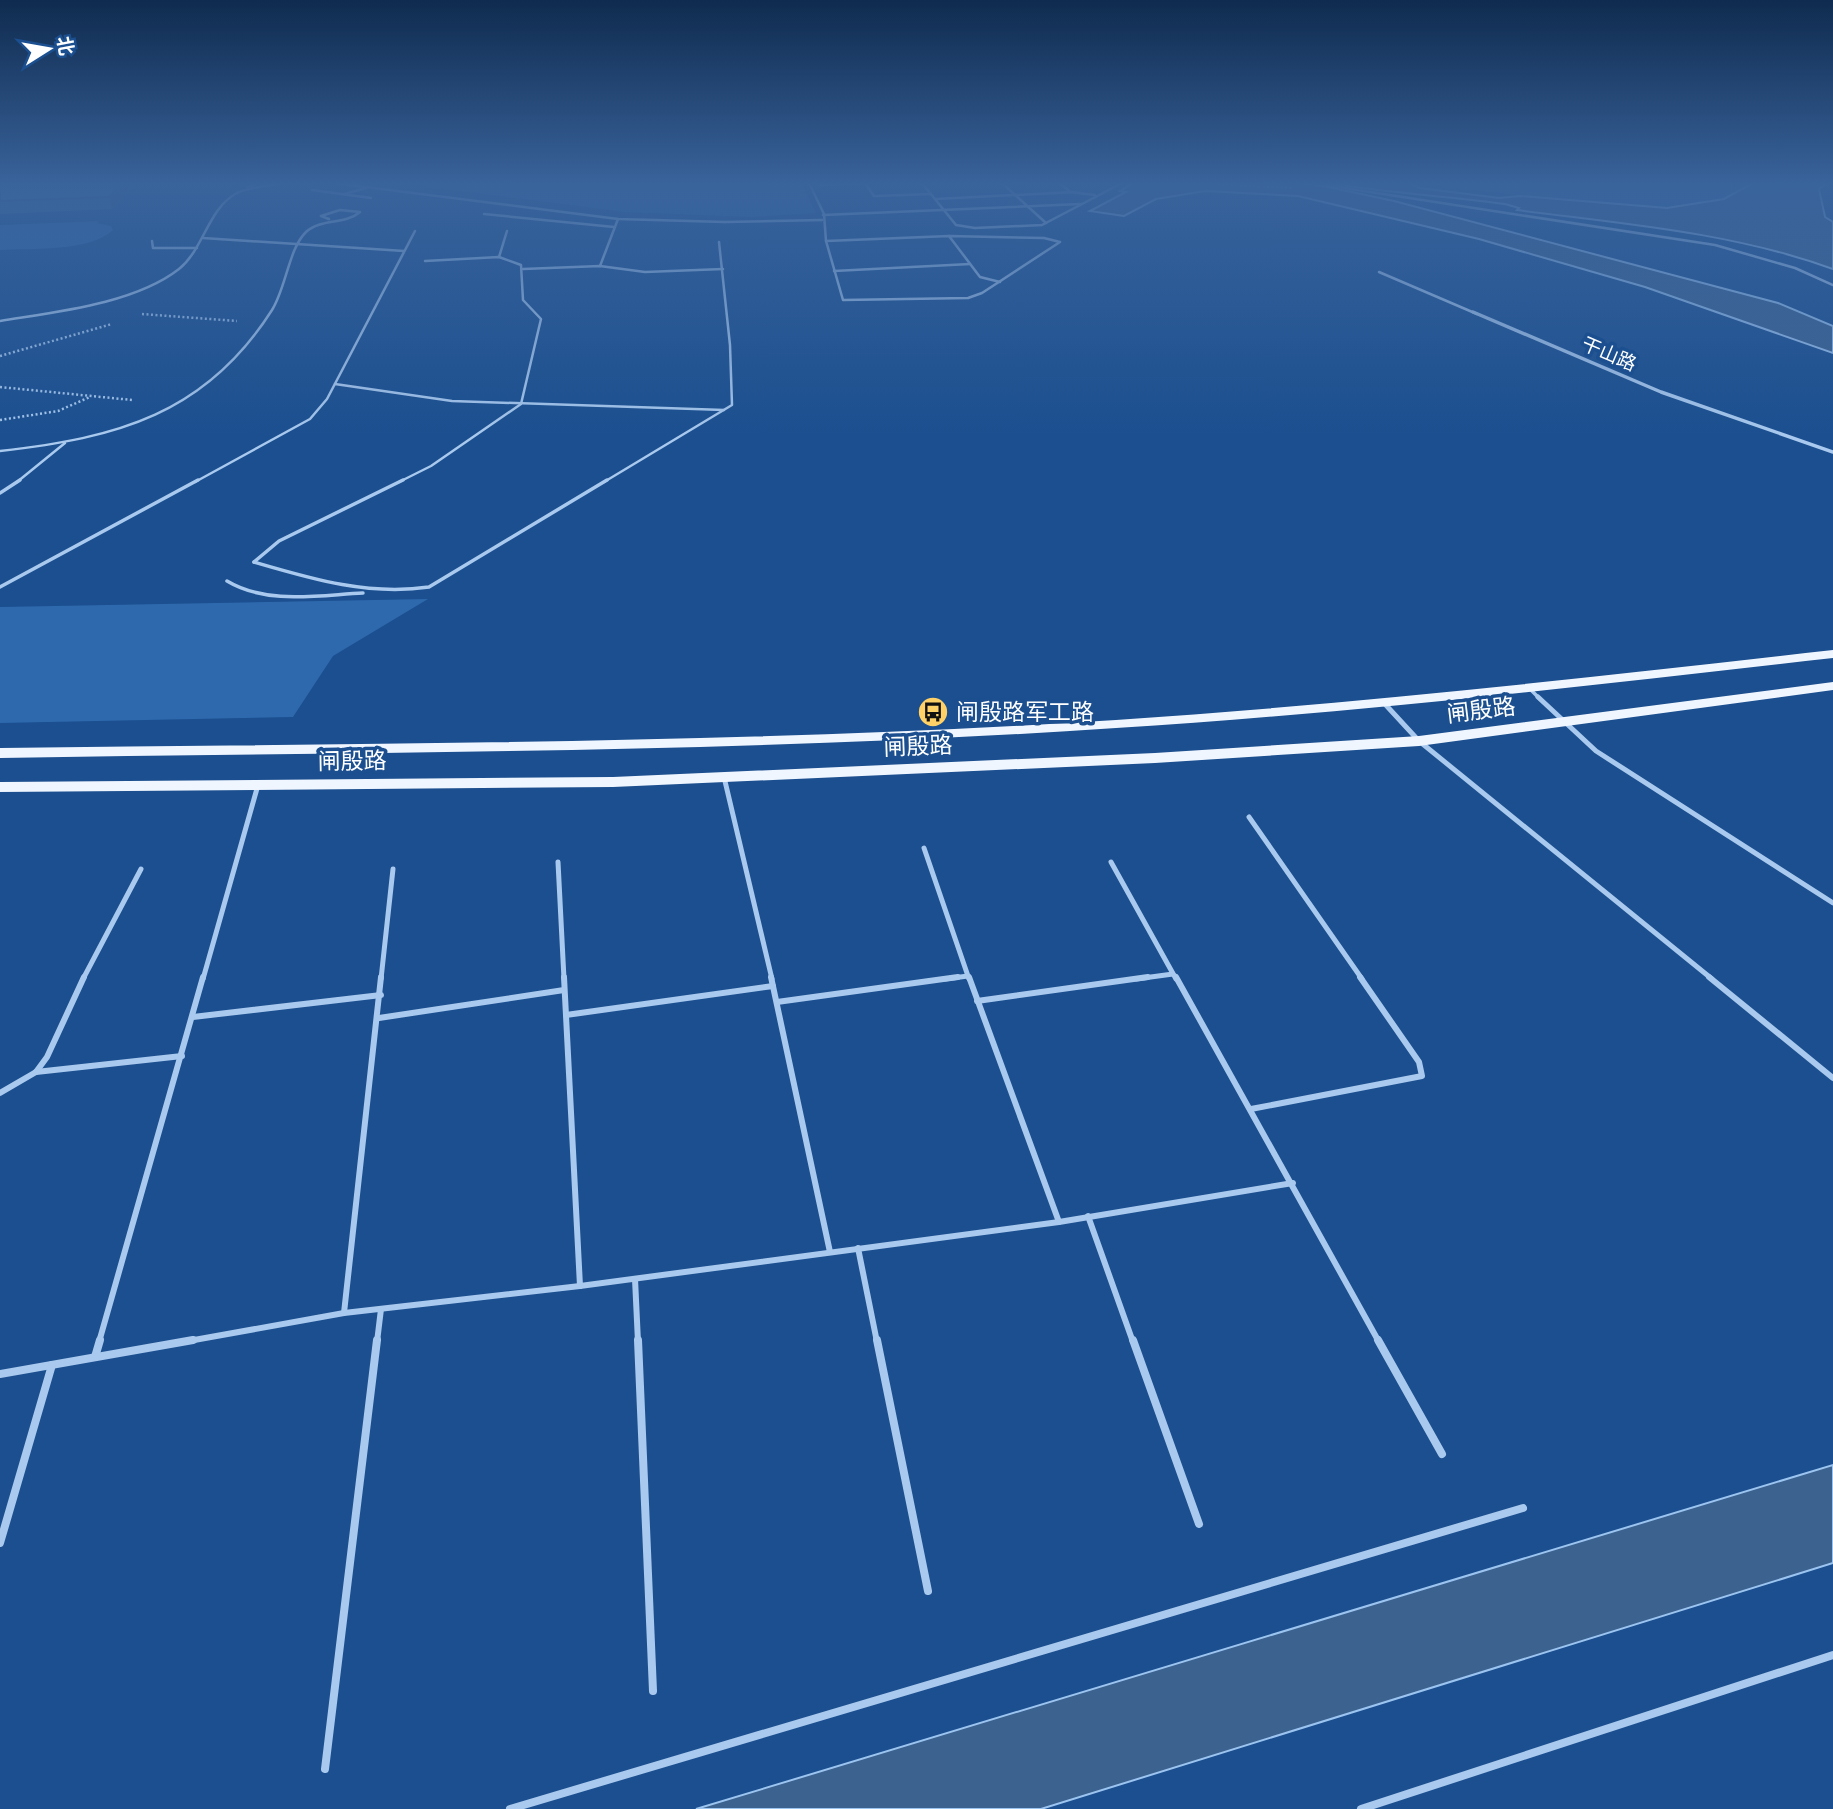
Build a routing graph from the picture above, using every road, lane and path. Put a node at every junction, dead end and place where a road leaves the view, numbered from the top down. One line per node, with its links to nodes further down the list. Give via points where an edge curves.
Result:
1 (178, 267): 19 (lane, via 129,291)
2 (291, 267): 18 (lane)
3 (395, 267): 20 (lane)
4 (564, 267): 12 (lane)
5 (611, 267): 11 (lane, via 645,272)
6 (833, 267): 13 (lane)
7 (904, 267): 13 (lane)
8 (973, 267): 15 (lane, via 980,277)
9 (1022, 267): 15 (lane)
10 (1790, 267): 16 (lane)
11 (723, 268): 25 (lane, via 733,402)
12 (523, 269): 23 (lane, via 523,300 541,320)
13 (834, 271): 15 (lane, via 843,300 859,304 968,298)
14 (1378, 272): 29 (street, 干山路, via 1661,391)
15 (1000, 282)
16 (1833, 285)
17 (138, 313): 18 (path, via 220,322)
18 (266, 320): 24 (lane, via 223,373)
19 (0, 321)
20 (335, 384): 23 (lane, via 429,399); 32 (lane, via 310,419)
21 (0, 387): 22 (path)
22 (92, 396): 24 (path); 26 (path, via 58,411)
23 (521, 404): 25 (lane); 33 (lane, via 431,466 279,541 254,562 358,590)
24 (183, 405): 27 (lane, via 149,420)
25 (724, 410): 33 (lane, via 447,579)
26 (0, 420)
27 (65, 443): 28 (lane); 30 (lane)
28 (0, 451)
29 (1833, 452)
30 (0, 492)
31 (227, 581): 33 (lane, via 245,591 265,594)
32 (0, 587)
33 (394, 592)
34 (1833, 654): 36 (main road, 闸殷路)
35 (1833, 686): 38 (main road, 闸殷路)
36 (1530, 689): 37 (main road, 闸殷路); 38 (lane)
37 (1384, 703): 39 (lane); 40 (main road, 闸殷路, via 935,733)
38 (1563, 723): 39 (main road, 闸殷路); 50 (lane, via 1596,751)
39 (1419, 741): 41 (main road, 闸殷路); 63 (lane)
40 (0, 753)
41 (724, 777): 42 (main road, 闸殷路); 53 (lane)
42 (258, 785): 43 (main road, 闸殷路); 59 (lane)
43 (0, 787)
44 (1249, 817): 65 (lane, via 1419,1062 1422,1076)
45 (924, 848): 52 (lane)
46 (558, 862): 54 (lane)
47 (1111, 862): 51 (lane)
48 (141, 869): 62 (lane)
49 (393, 869): 55 (lane)
50 (1833, 903)
51 (1173, 974): 56 (lane); 65 (lane)
52 (968, 976): 56 (lane); 57 (lane)
53 (773, 986): 57 (lane); 58 (lane)
54 (564, 990): 58 (lane); 60 (lane)
55 (381, 995): 59 (lane); 60 (lane)
56 (977, 1001): 68 (lane)
57 (777, 1002): 70 (lane)
58 (566, 1015): 72 (lane)
59 (193, 1017): 61 (lane)
60 (379, 1018): 74 (lane)
61 (182, 1056): 62 (lane); 75 (lane)
62 (37, 1072): 64 (lane)
63 (1833, 1077)
64 (0, 1093)
65 (1251, 1110): 66 (lane)
66 (1293, 1183): 67 (lane); 78 (lane)
67 (1088, 1216): 68 (lane); 80 (lane)
68 (1059, 1222): 69 (lane)
69 (858, 1248): 70 (lane); 82 (lane)
70 (830, 1252): 71 (lane)
71 (635, 1279): 72 (lane); 84 (lane)
72 (580, 1286): 73 (lane)
73 (381, 1309): 74 (lane); 85 (lane)
74 (344, 1313): 75 (lane)
75 (95, 1357): 76 (lane)
76 (52, 1365): 77 (lane); 81 (lane)
77 (0, 1374)
78 (1442, 1454)
79 (1523, 1508): 86 (lane)
80 (1199, 1524)
81 (0, 1543)
82 (928, 1591)
83 (1833, 1655): 87 (lane)
84 (653, 1691)
85 (325, 1769)
86 (510, 1809)
87 (1361, 1809)

